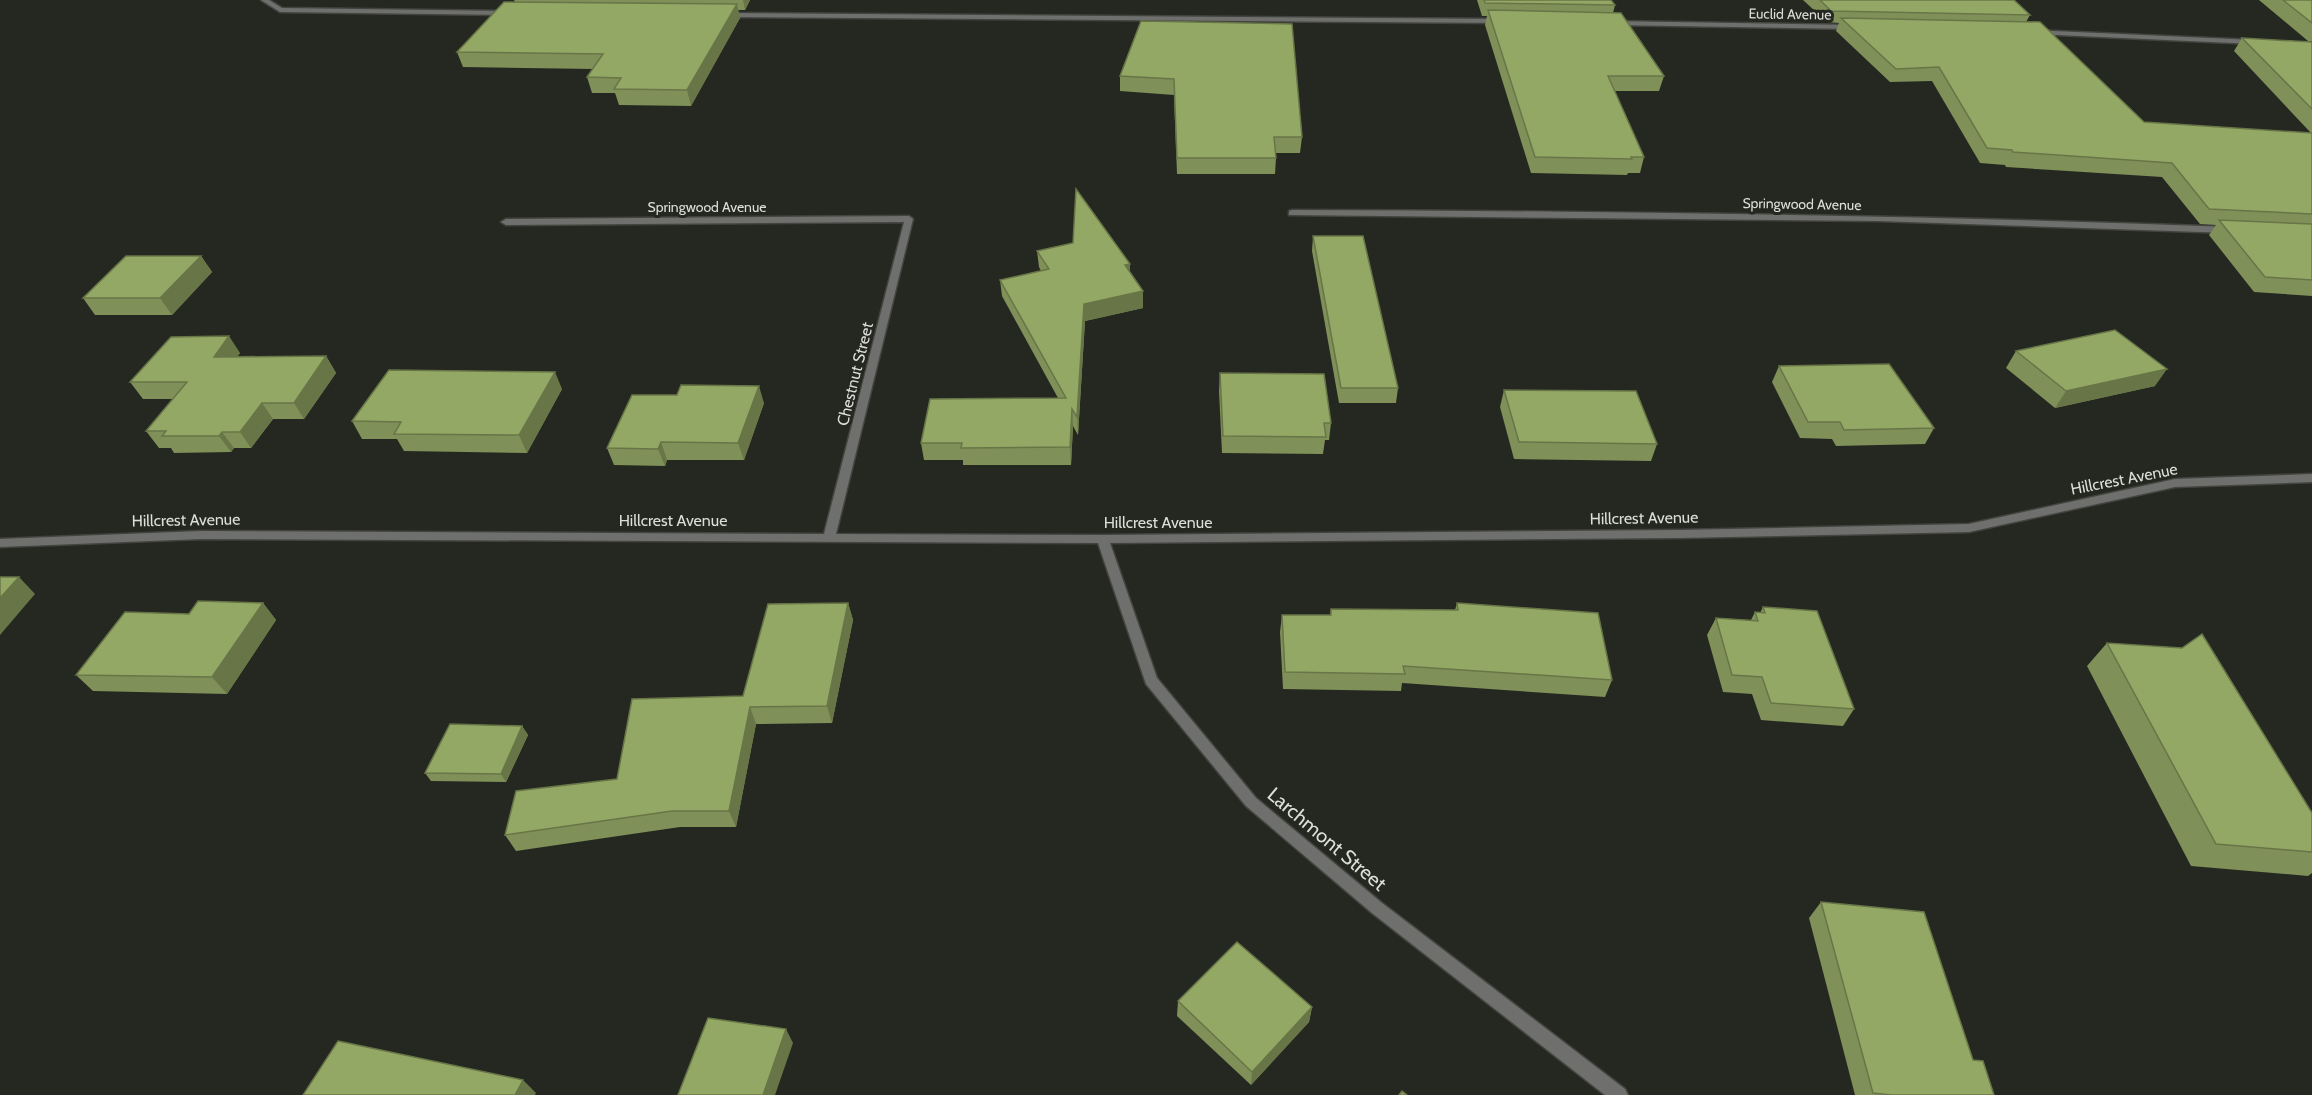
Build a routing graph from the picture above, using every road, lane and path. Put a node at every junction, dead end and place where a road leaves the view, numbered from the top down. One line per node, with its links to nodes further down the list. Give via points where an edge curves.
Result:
1 (264, 0): 2 (street, via 280,10)
2 (513, 13)
3 (712, 15): 4 (street)
4 (1510, 21)
5 (1605, 23): 6 (street, Euclid Avenue)
6 (1864, 28)
7 (2031, 31): 8 (street)
8 (2265, 43)
9 (1292, 213): 12 (street, Springwood Avenue, via 2036,221)
10 (909, 219): 11 (street, Springwood Avenue); 14 (street, Chestnut Street)
11 (506, 222)
12 (2246, 230)
13 (2312, 478): 15 (street, Hillcrest Avenue, via 2175,483 1969,528)
14 (829, 537): 15 (street, Hillcrest Avenue); 16 (street, Hillcrest Avenue, via 201,535)
15 (1103, 539): 17 (street, Larchmont Street, via 1151,680 1251,802 1377,908)
16 (0, 543)
17 (1619, 1095)

